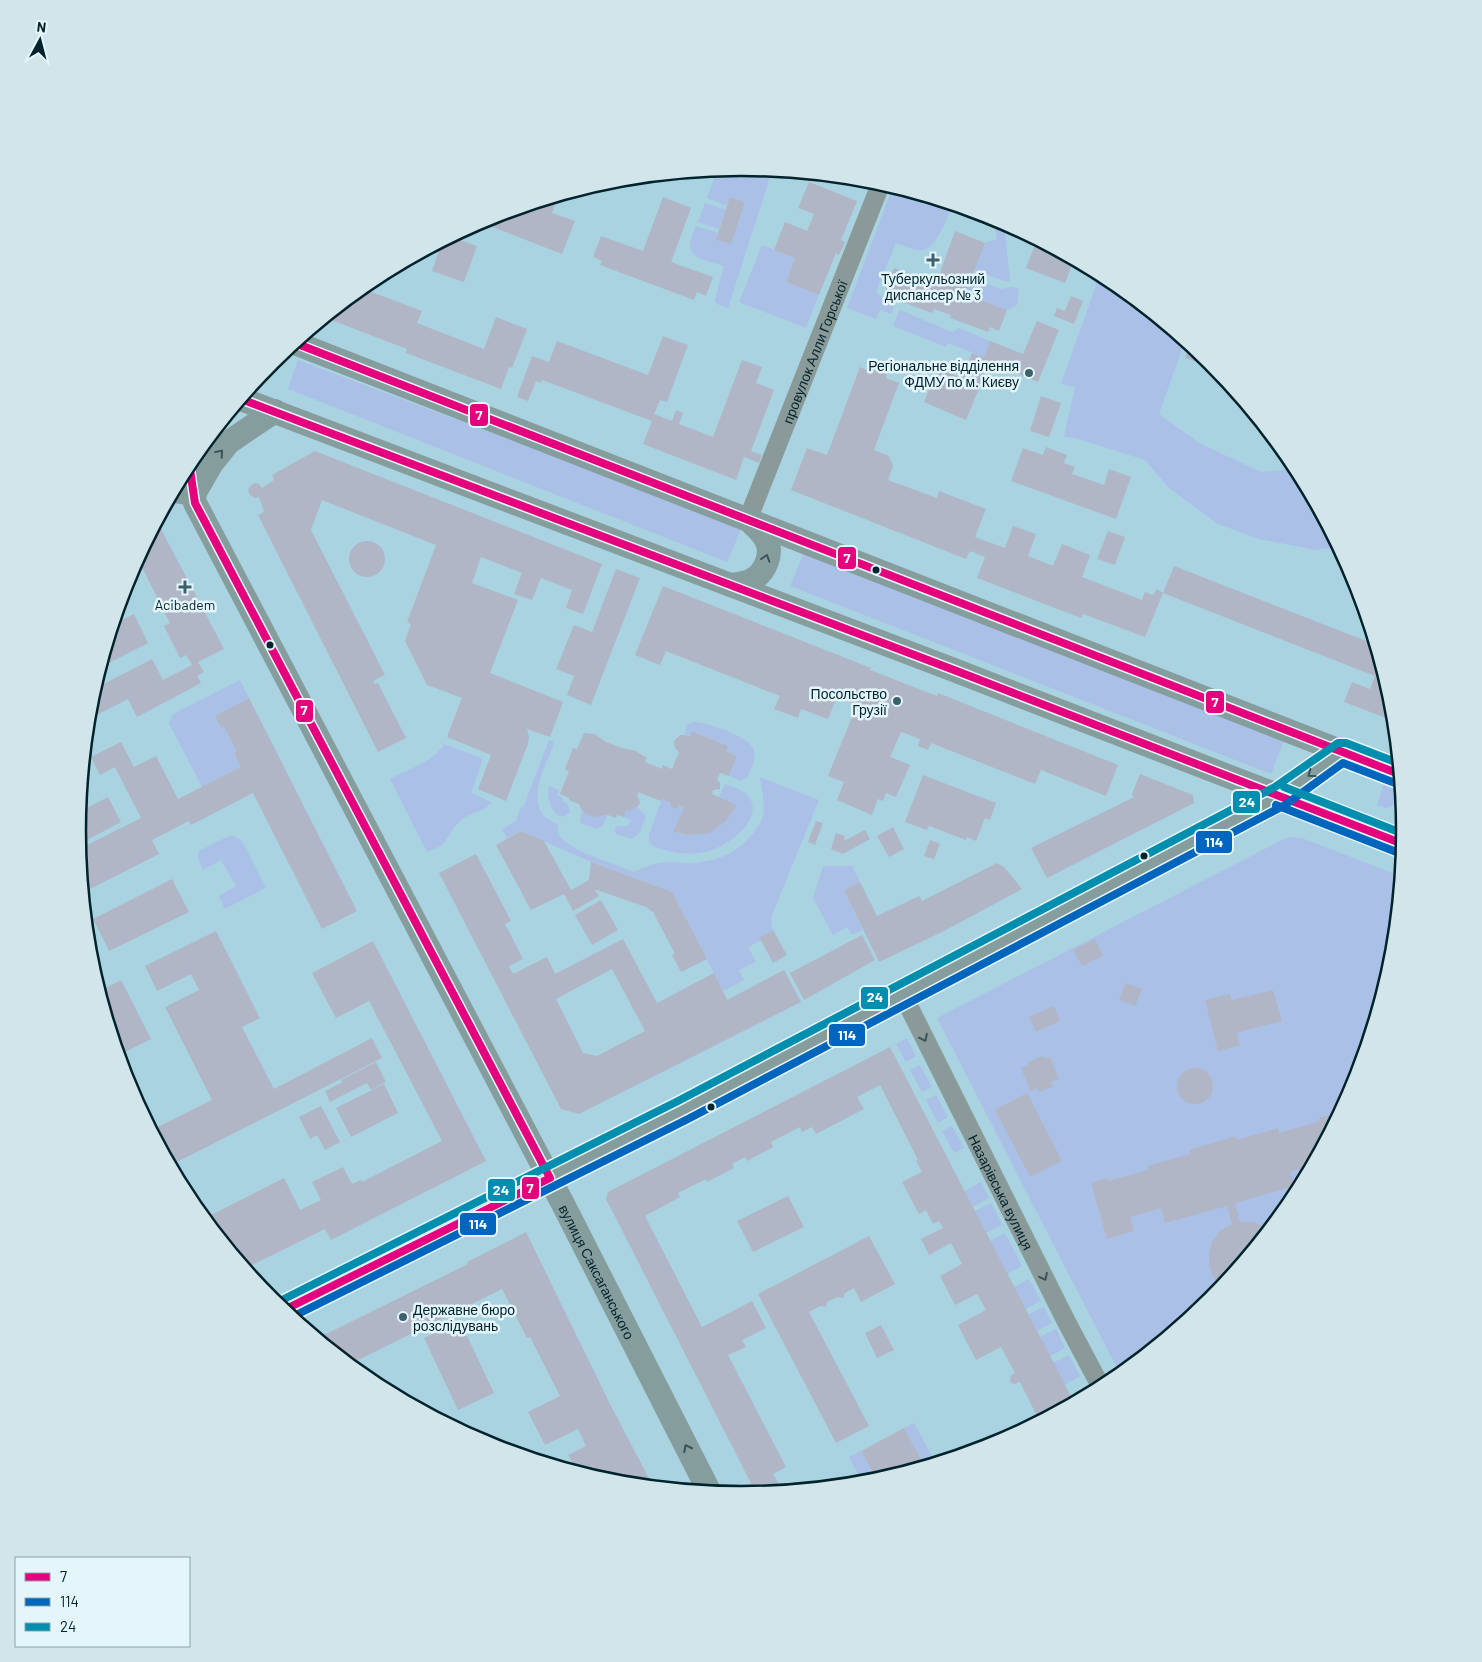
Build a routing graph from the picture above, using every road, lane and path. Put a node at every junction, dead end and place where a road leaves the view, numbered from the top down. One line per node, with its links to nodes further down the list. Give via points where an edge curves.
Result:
1 (878, 191): 6 (street, провулок Алли Горської)
2 (302, 346): 6 (main road)
3 (247, 401): 4 (main road)
4 (275, 411): 5 (main road, one-way to 4, via 229,442); 7 (main road)
5 (184, 493): 13 (main road, вулиця Саксаганського, via 195,503)
6 (748, 519): 7 (main road, one-way to 6, via 752,580 761,572 768,558 766,539); 8 (main road)
7 (732, 585): 10 (main road)
8 (1342, 752): 9 (main road); 10 (main road, one-way to 10)
9 (1392, 771)
10 (1280, 796): 11 (main road); 12 (main road)
11 (1396, 841)
12 (903, 995): 13 (main road); 15 (street, Назарівська вулиця, one-way to 15)
13 (550, 1178): 14 (main road); 16 (main road, вулиця Саксаганського, one-way to 13)
14 (291, 1306)
15 (1097, 1380)
16 (706, 1484)

